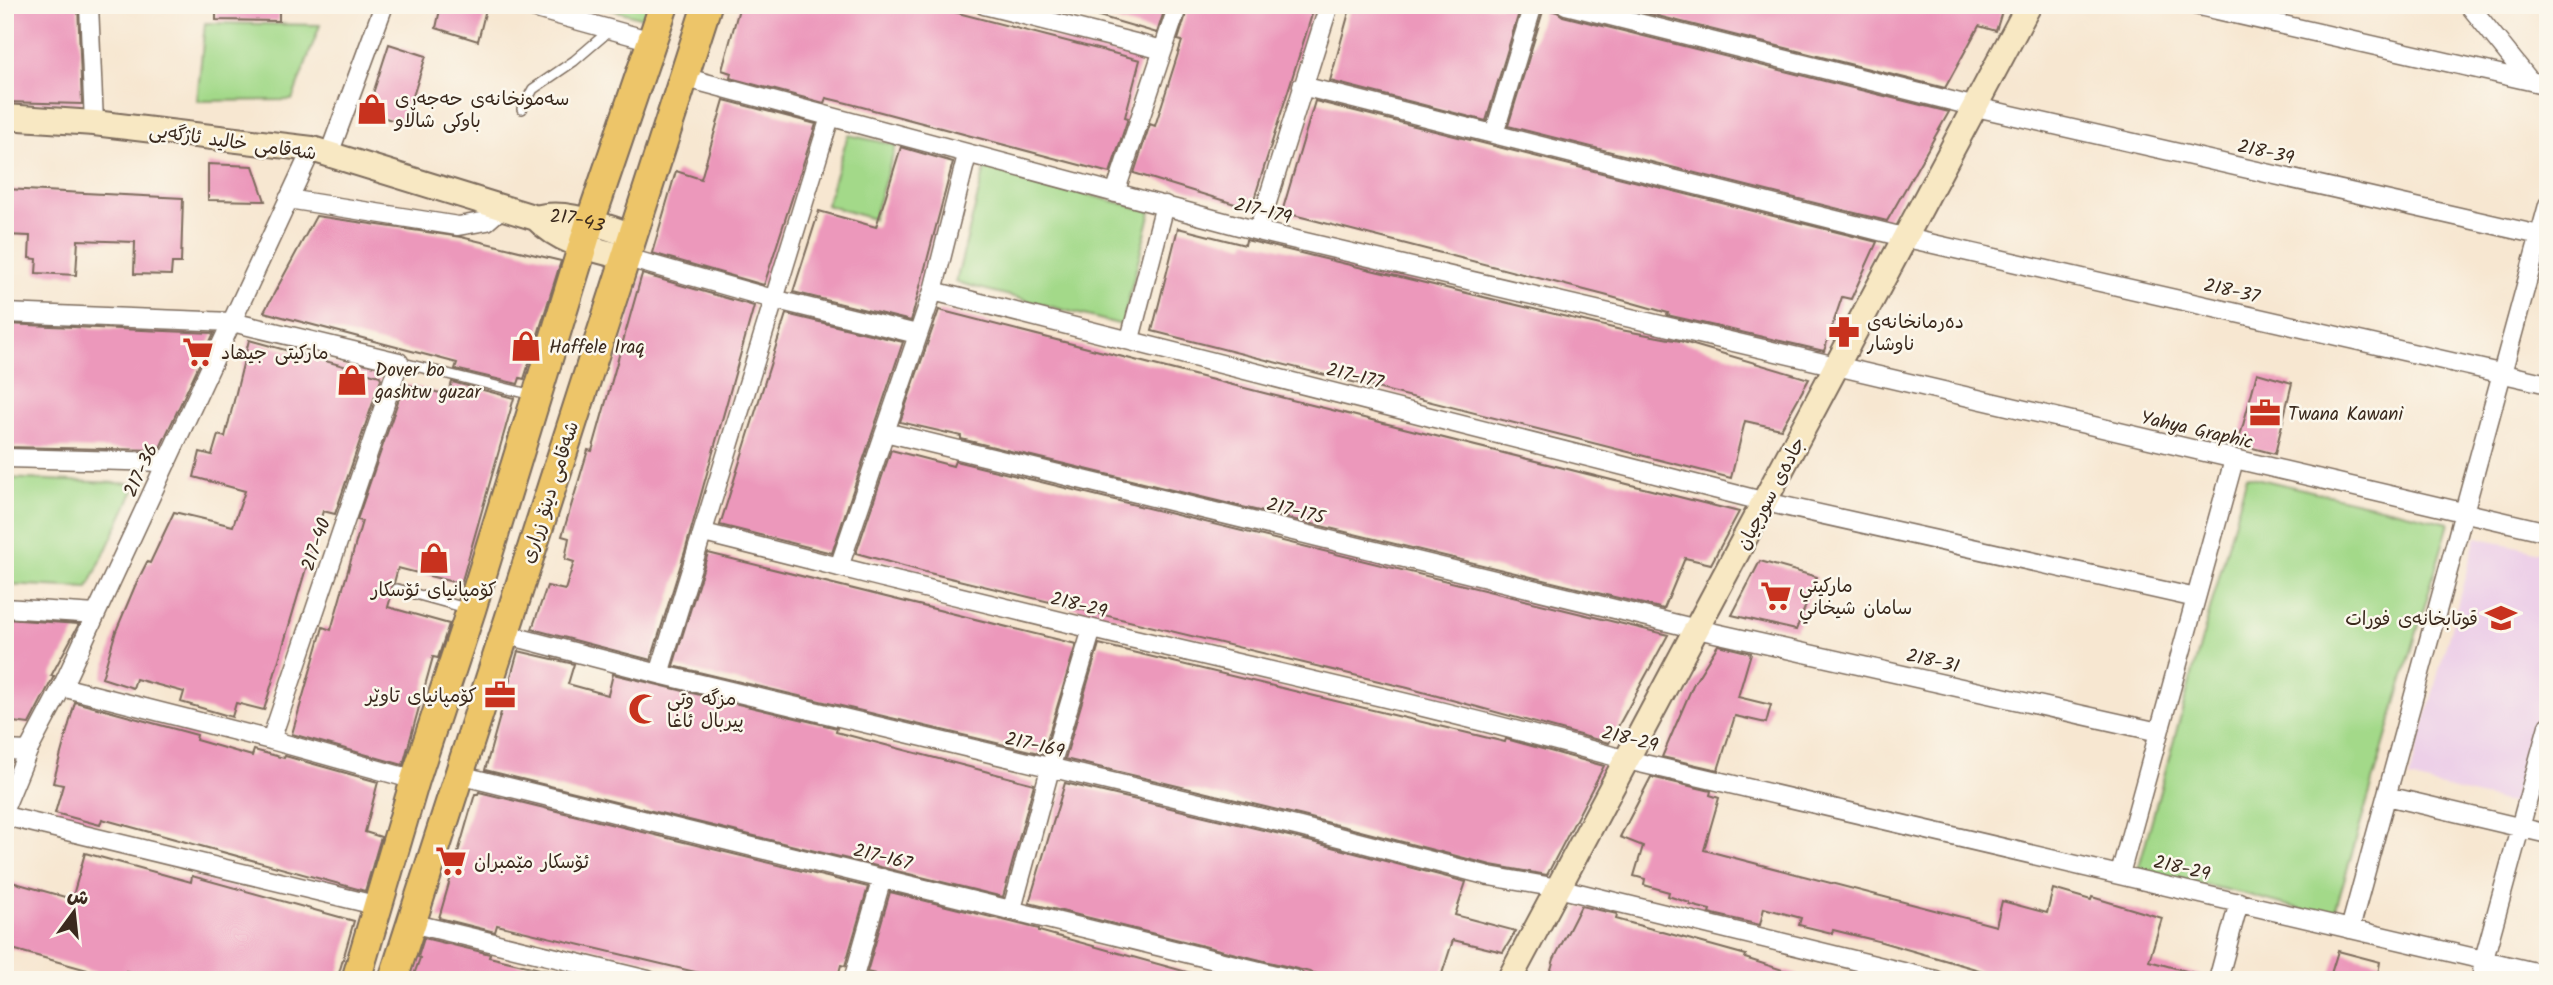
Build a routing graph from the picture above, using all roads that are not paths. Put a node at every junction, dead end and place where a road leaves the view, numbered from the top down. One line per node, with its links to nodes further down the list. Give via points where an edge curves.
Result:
1 (89, 5): 28 (street)
2 (384, 5): 30 (street, 217-36)
3 (523, 5): 16 (street)
4 (588, 5): 16 (street)
5 (664, 5): 18 (main road, شەقامی دینۆ زراری)
6 (707, 5): 20 (main road, شەقامی دینۆ زراری)
7 (984, 5): 15 (street)
8 (1178, 5): 19 (street)
9 (1329, 5): 23 (street)
10 (1533, 5): 29 (street)
11 (1566, 5): 24 (street, 218-39)
12 (2029, 5): 24 (street, جادەی سورچیان)
13 (2195, 5): 21 (street)
14 (2469, 5): 21 (street)
15 (1033, 12): 19 (street)
16 (582, 24): 17 (street)
17 (609, 31): 18 (street); 25 (lane, via 533,89)
18 (652, 41): 39 (main road, شەقامی دینۆ زراری)
19 (1163, 50): 32 (street)
20 (683, 76): 27 (street, 217-179); 42 (main road, شەقامی دینۆ زراری)
21 (2530, 81): 22 (street)
22 (2548, 85)
23 (1302, 86): 29 (street, 218-37); 38 (street)
24 (1976, 107): 40 (street, 218-39); 41 (street, جادەی سورچیان)
25 (522, 108)
26 (5, 117): 28 (street, شەقامی خالید ئاژگەیی)
27 (830, 117): 31 (street, 217-179); 44 (street)
28 (94, 123): 30 (street, شەقامی خالید ئاژگەیی)
29 (1494, 134): 41 (street, 218-37)
30 (321, 152): 33 (street, 217-36); 36 (street, شەقامی خالید ئاژگەیی)
31 (967, 155): 32 (street, 217-179); 43 (street)
32 (1115, 193): 34 (street, 217-179)
33 (288, 199): 36 (street, via 458,226 487,221); 46 (street, 217-36)
34 (1165, 205): 38 (street, 217-179); 48 (street)
35 (2548, 205): 40 (street)
36 (502, 208): 37 (street, شەقامی خالید ئاژگەیی)
37 (536, 218): 39 (street, 217-43, via 563,215)
38 (1258, 231): 50 (street, 217-179)
39 (586, 234): 42 (street, 217-43); 53 (main road, شەقامی دینۆ زراری)
40 (2544, 236): 51 (street)
41 (1907, 238): 50 (street, جادەی سورچیان); 51 (street, 218-37)
42 (628, 246): 44 (street); 70 (main road, شەقامی دینۆ زراری)
43 (933, 291): 47 (street); 48 (street, 217-177)
44 (773, 299): 47 (street); 60 (street)
45 (5, 313): 46 (street)
46 (232, 322): 49 (street); 57 (street, 217-36)
47 (917, 334): 54 (street)
48 (1130, 339): 58 (street, 217-177)
49 (399, 362): 53 (lane); 75 (street, 217-40)
50 (1838, 367): 56 (street, Yahya Graphic); 58 (street, جادەی سورچیان)
51 (2502, 373): 52 (street, 218-37); 59 (street)
52 (2548, 384)
53 (537, 396): 66 (main road, شەقامی دینۆ زراری)
54 (885, 432): 62 (street); 69 (street, 217-175)
55 (5, 458): 57 (street)
56 (2234, 460): 59 (street, Yahya Graphic); 64 (street)
57 (167, 462): 67 (street, 217-36)
58 (1766, 502): 64 (street, 217-177); 69 (street, جادەی سورچیان)
59 (2464, 513): 61 (street, Yahya Graphic); 82 (street)
60 (704, 533): 62 (street, 218-29); 71 (street)
61 (2548, 533)
62 (839, 567): 68 (street, 218-29)
63 (397, 589): 66 (lane)
64 (2196, 598): 74 (street)
65 (5, 608): 67 (street)
66 (471, 610): 81 (main road, شەقامی دینۆ زراری)
67 (96, 614): 72 (street, 217-36)
68 (1092, 629): 78 (street, 218-29, via 1510,727); 79 (street)
69 (1697, 629): 74 (street, 218-31); 78 (street, جادەی سورچیان)
70 (504, 634): 71 (street, 217-169); 80 (main road, شەقامی دینۆ زراری)
71 (659, 674): 79 (street, 217-169)
72 (62, 687): 75 (street); 77 (street, 217-36)
73 (2548, 726): 85 (street)
74 (2159, 733): 87 (street)
75 (271, 740): 81 (street)
76 (5, 750): 77 (street)
77 (27, 751): 83 (street, 217-36)
78 (1627, 760): 87 (street, 218-29); 89 (street, جادەی سورچیان)
79 (1050, 769): 89 (street, 217-169, via 1489,876); 92 (street)
80 (459, 775): 88 (street, 217-167); 93 (main road, شەقامی دینۆ زراری)
81 (415, 780): 91 (main road, شەقامی دینۆ زراری)
82 (2387, 796): 85 (street); 94 (street)
83 (5, 807)
84 (5, 816): 91 (street)
85 (2520, 827): 86 (street); 95 (street)
86 (2548, 834)
87 (2120, 874): 90 (street, 218-29)
88 (882, 878): 92 (street, 217-167); 101 (street)
89 (1558, 888): 103 (street, جادەی سورچیان); 104 (street, 217-169)
90 (2239, 902): 94 (street, 218-29); 105 (street)
91 (379, 906): 98 (main road, شەقامی دینۆ زراری)
92 (1012, 909): 96 (street, 217-167)
93 (411, 923): 99 (main road, شەقامی دینۆ زراری); 100 (street)
94 (2350, 929): 95 (street, 218-29)
95 (2484, 959): 97 (street, 218-29); 106 (street)
96 (1233, 972): 102 (street, 217-167)
97 (2548, 975)
98 (356, 980)
99 (393, 980)
100 (648, 980)
101 (853, 980)
102 (1296, 980)
103 (1509, 980)
104 (1936, 980)
105 (2218, 980)
106 (2482, 980)

